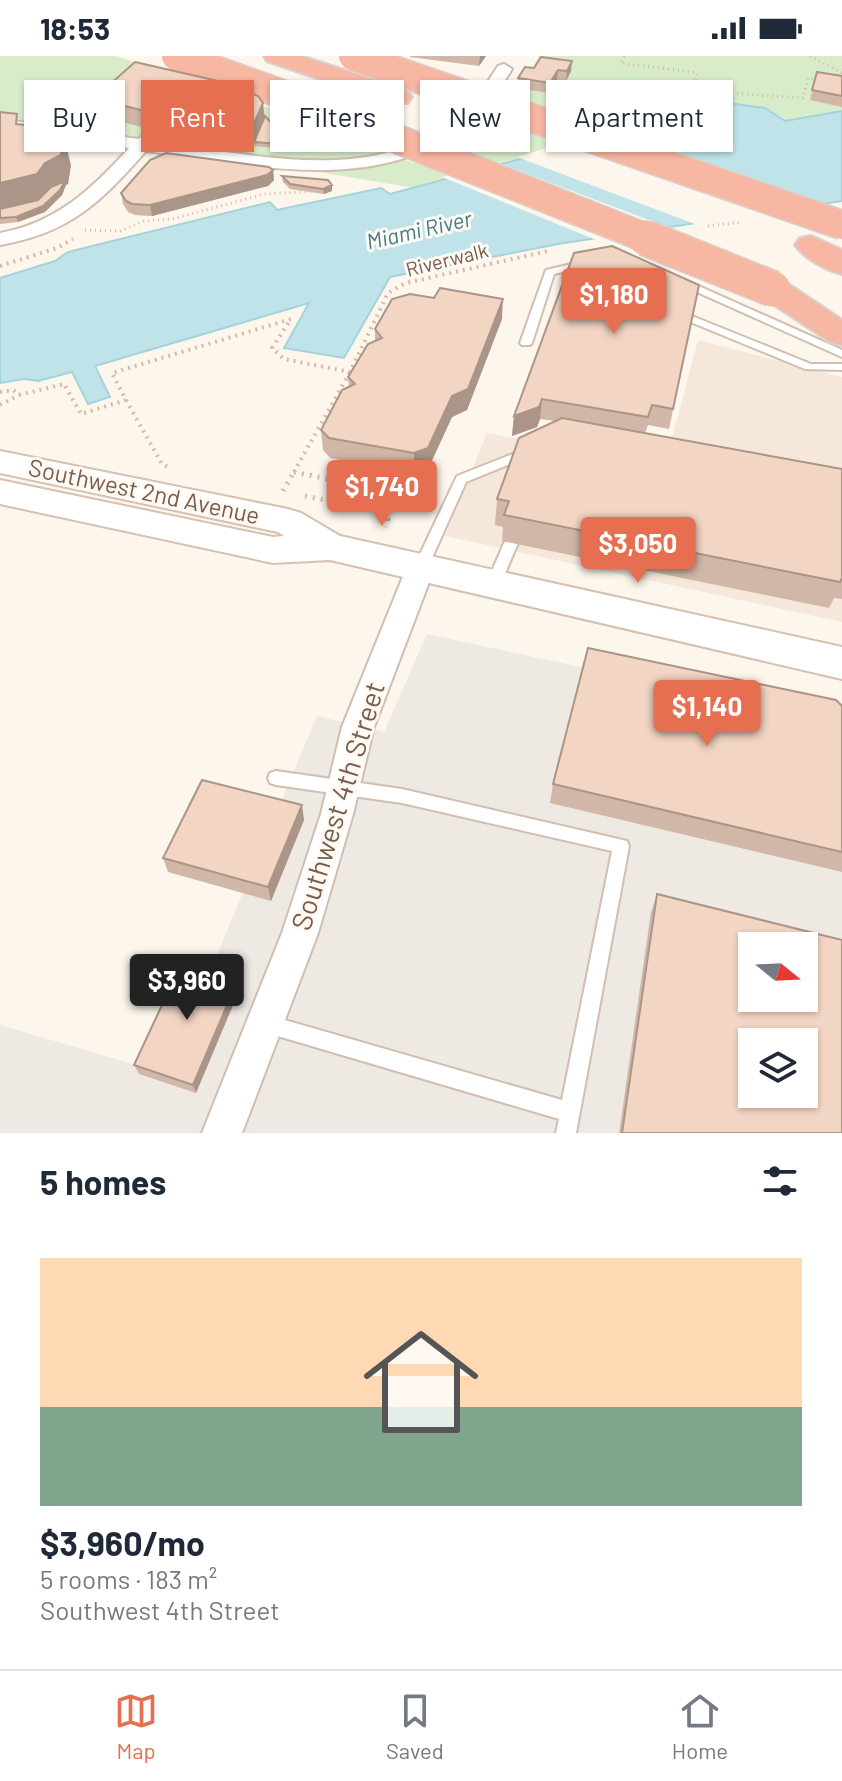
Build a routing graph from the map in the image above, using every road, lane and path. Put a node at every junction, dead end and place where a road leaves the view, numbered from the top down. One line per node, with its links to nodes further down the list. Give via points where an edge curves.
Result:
1 (176, 56): 29 (highway, bridge, via 321,108)
2 (228, 56): 9 (street)
3 (276, 56): 19 (highway)
4 (353, 56): 20 (highway, bridge)
5 (624, 56): 10 (path, via 621,63 697,73)
6 (810, 56): 8 (path)
7 (504, 69): 17 (street, via 484,101 444,136 412,151 360,161 290,165)
8 (842, 73): 12 (path)
9 (205, 80)
10 (695, 80)
11 (823, 80): 13 (path, via 808,78)
12 (838, 82)
13 (803, 98)
14 (0, 124): 15 (street)
15 (141, 137)
16 (141, 145): 23 (street, via 71,217)
17 (222, 152)
18 (321, 191): 22 (path, via 265,194 120,231)
19 (753, 222): 21 (path)
20 (842, 225)
21 (704, 227)
22 (84, 230)
23 (0, 239)
24 (552, 250): 35 (path, Riverwalk, via 406,283 388,293)
25 (842, 256): 27 (highway, via 797,240)
26 (594, 262): 32 (lane, via 550,272)
27 (842, 264)
28 (666, 275): 33 (lane)
29 (773, 289): 30 (highway); 33 (highway)
30 (842, 314)
31 (692, 319): 34 (lane, via 809,367)
32 (526, 343)
33 (840, 347)
34 (842, 367)
35 (350, 372): 38 (path, via 284,359 272,348 291,319 112,373); 43 (path, Riverwalk)
36 (0, 392): 37 (path, via 13,390)
37 (19, 395): 38 (path, via 64,384 81,414); 39 (path)
38 (126, 400): 42 (path, via 162,464)
39 (0, 405)
40 (542, 447): 51 (lane, via 461,479)
41 (0, 462): 48 (street, Southwest 2nd Avenue)
42 (175, 469)
43 (294, 472): 44 (path); 46 (path, Riverwalk)
44 (367, 487)
45 (267, 488): 46 (path)
46 (283, 491): 49 (path, via 381,511 388,519)
47 (0, 492): 48 (street, Southwest 2nd Avenue)
48 (71, 492): 51 (street, Southwest 2nd Avenue, via 273,550 330,547)
49 (385, 527)
50 (511, 543): 52 (lane)
51 (420, 569): 52 (street, Southwest 2nd Avenue); 55 (street, Southwest 4th Street, via 358,727)
52 (493, 585): 53 (street, Southwest 2nd Avenue)
53 (842, 663)
54 (276, 778): 55 (lane)
55 (344, 788): 56 (street, Southwest 4th Street, via 300,933); 57 (lane, via 402,796 621,846)
56 (264, 1023): 57 (lane); 58 (street, Southwest 4th Street)
57 (568, 1123)
58 (222, 1133)

